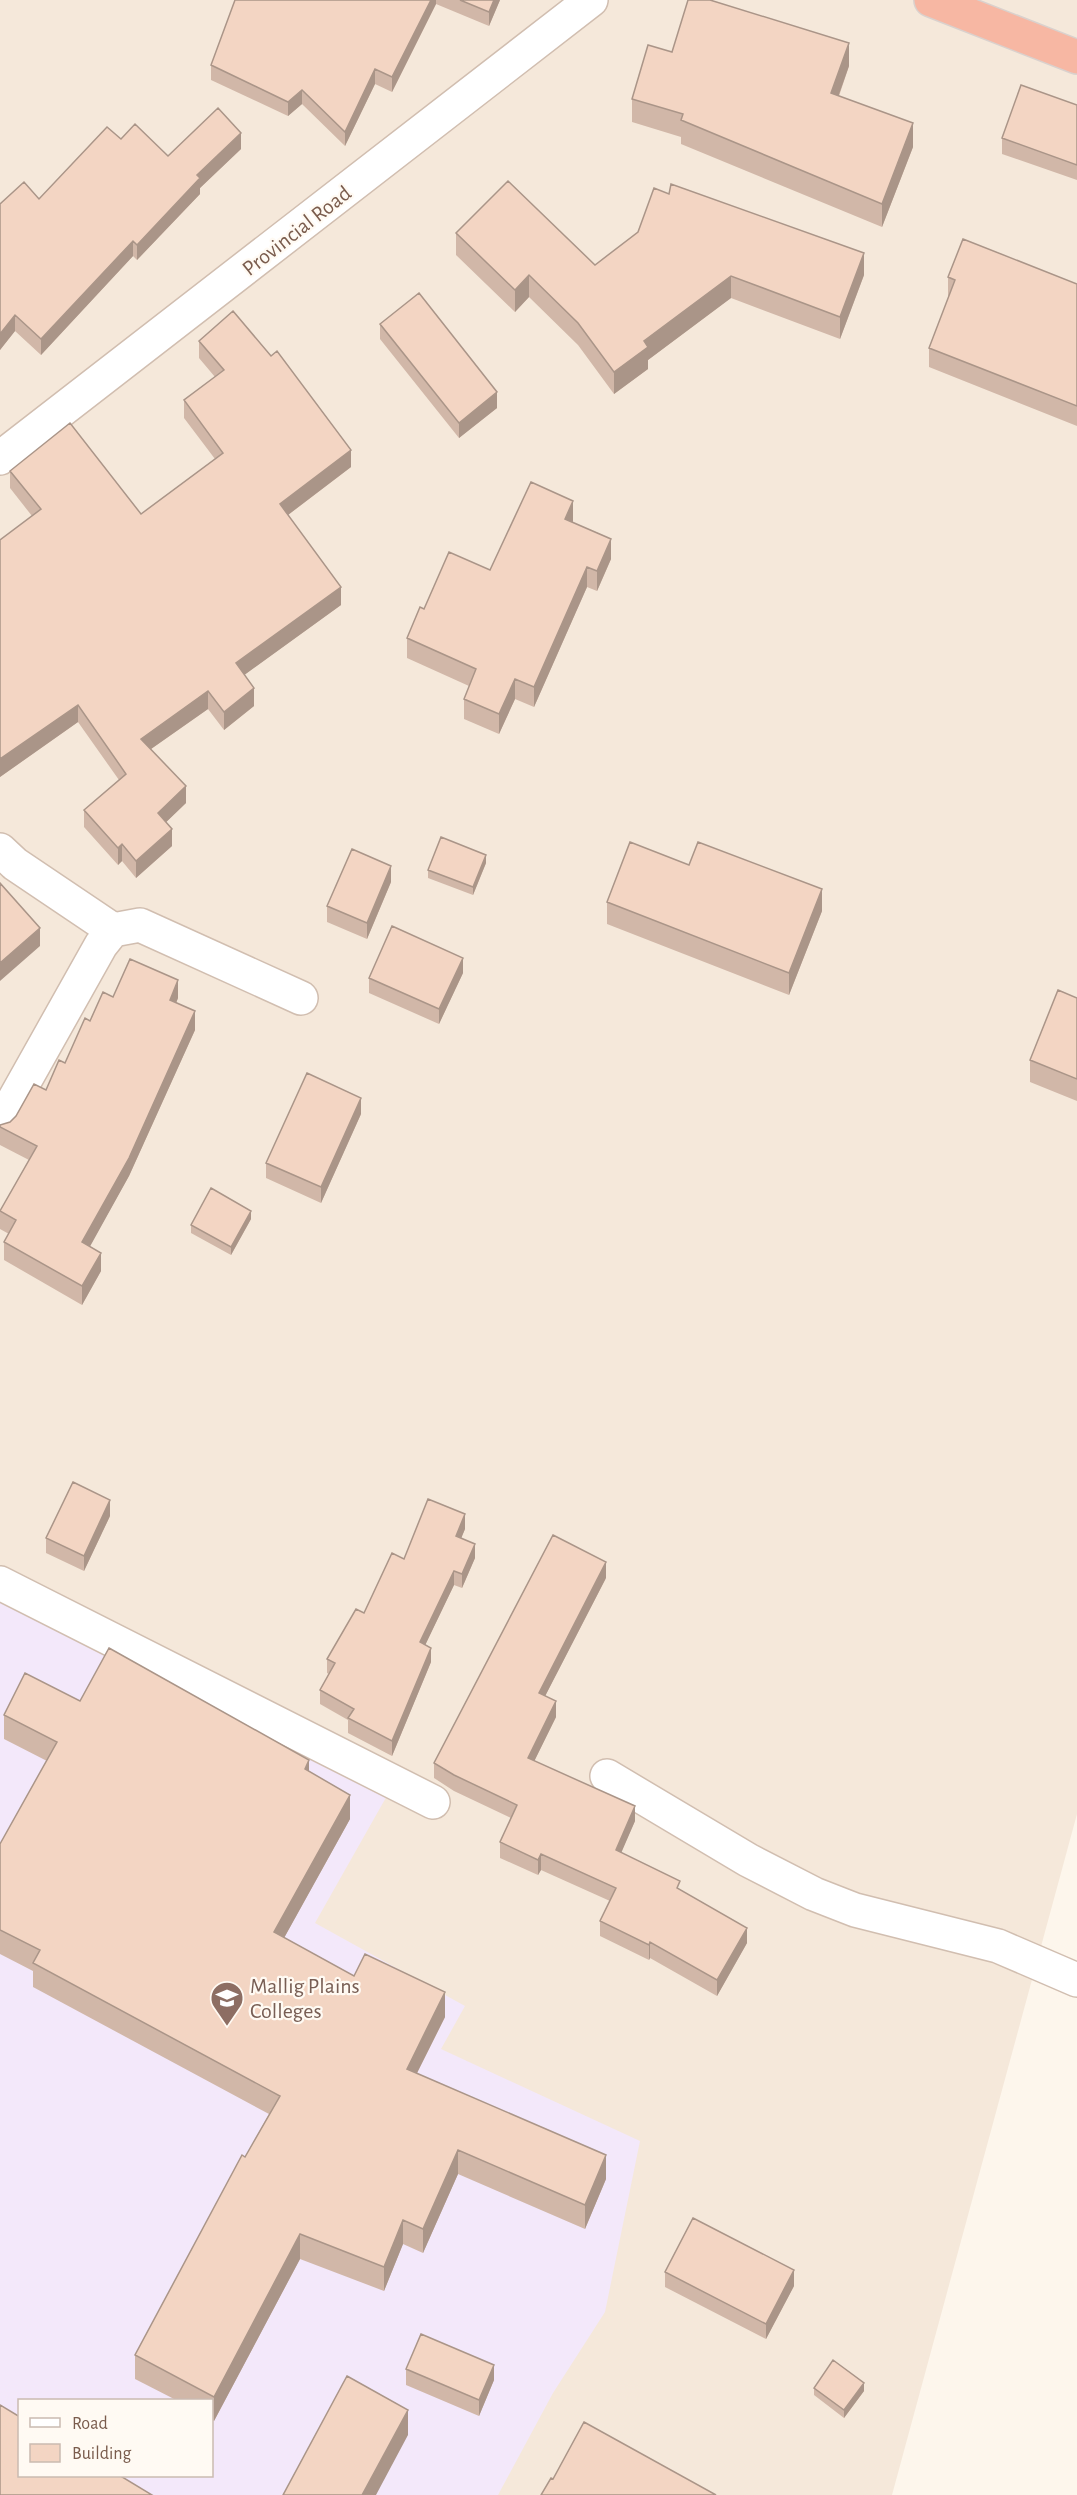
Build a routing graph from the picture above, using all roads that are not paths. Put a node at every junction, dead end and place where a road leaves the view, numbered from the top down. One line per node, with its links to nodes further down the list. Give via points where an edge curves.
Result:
1 (591, 0): 4 (street, Provincial Road)
2 (932, 0): 3 (highway)
3 (1077, 57)
4 (0, 458)
5 (0, 850): 6 (street)
6 (113, 930): 7 (street, via 140,926); 8 (street)
7 (301, 998)
8 (0, 1125)
9 (0, 1583): 11 (street)
10 (608, 1776): 12 (street, via 748,1860 814,1894 855,1910 998,1946)
11 (433, 1802)
12 (1077, 1980)

